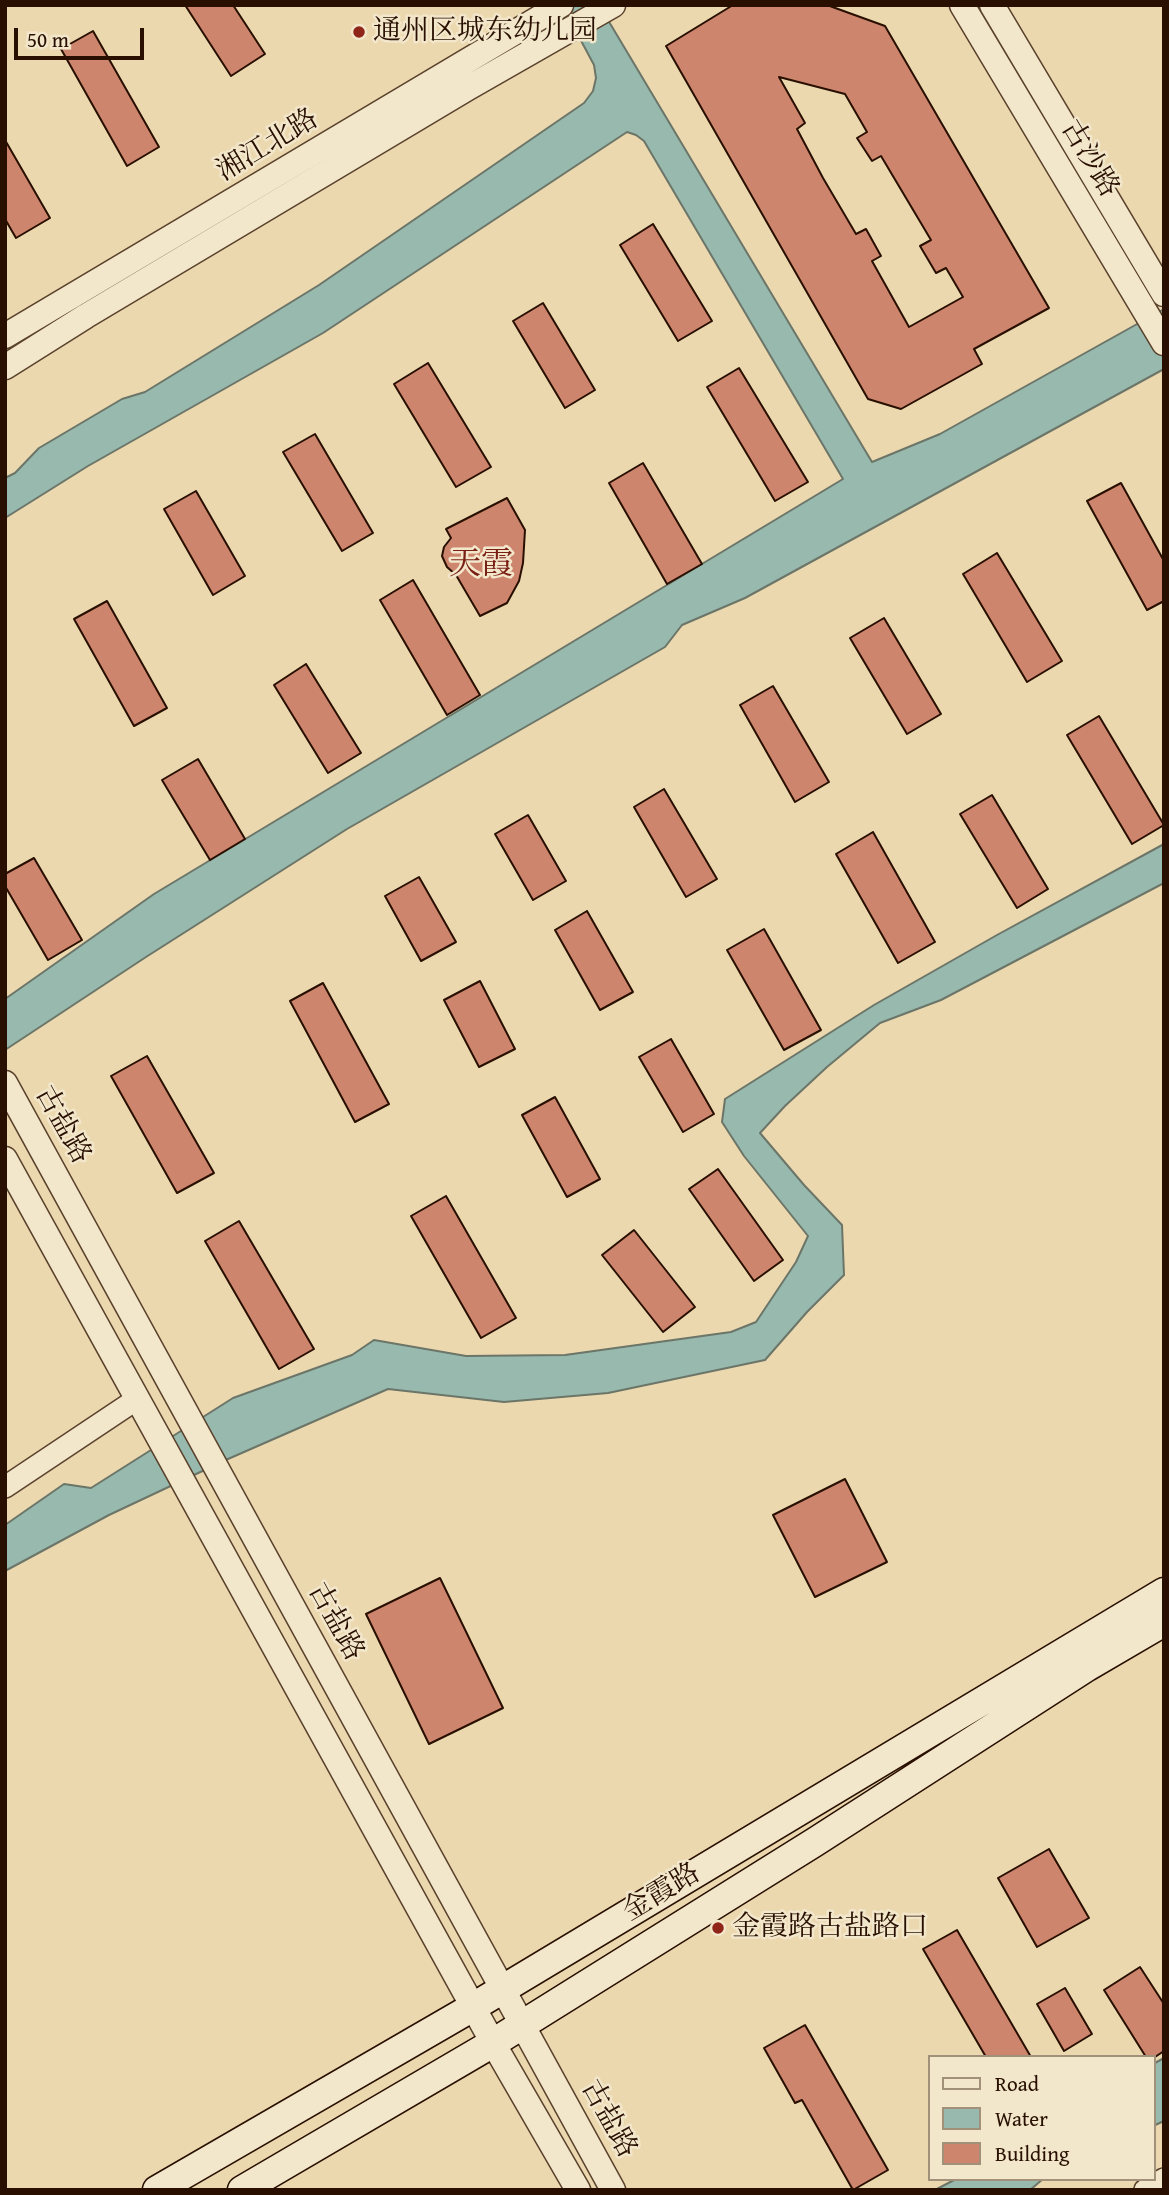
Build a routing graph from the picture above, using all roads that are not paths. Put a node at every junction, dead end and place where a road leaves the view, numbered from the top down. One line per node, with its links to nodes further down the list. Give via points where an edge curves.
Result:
1 (962, 5): 7 (street, 古沙路)
2 (992, 5): 5 (street, 古沙路)
3 (557, 7): 6 (street, 湘江北路)
4 (611, 7): 8 (street)
5 (1161, 290)
6 (5, 336)
7 (1164, 343)
8 (5, 367)
9 (5, 1083): 15 (street, 古盐路)
10 (5, 1159): 11 (street)
11 (137, 1399): 12 (street); 16 (street)
12 (5, 1487)
13 (1164, 1592): 15 (main road, 金霞路)
14 (1164, 1622): 17 (main road, 金霞路)
15 (501, 1988): 16 (main road, 金霞路); 17 (street, 古盐路)
16 (473, 2007): 18 (street); 20 (main road, 金霞路)
17 (523, 2025): 18 (main road, 金霞路); 23 (street, 古盐路)
18 (493, 2043): 21 (main road, 金霞路); 22 (street)
19 (1164, 2179): 24 (street)
20 (157, 2190)
21 (242, 2190)
22 (578, 2190)
23 (613, 2190)
24 (1144, 2190)

